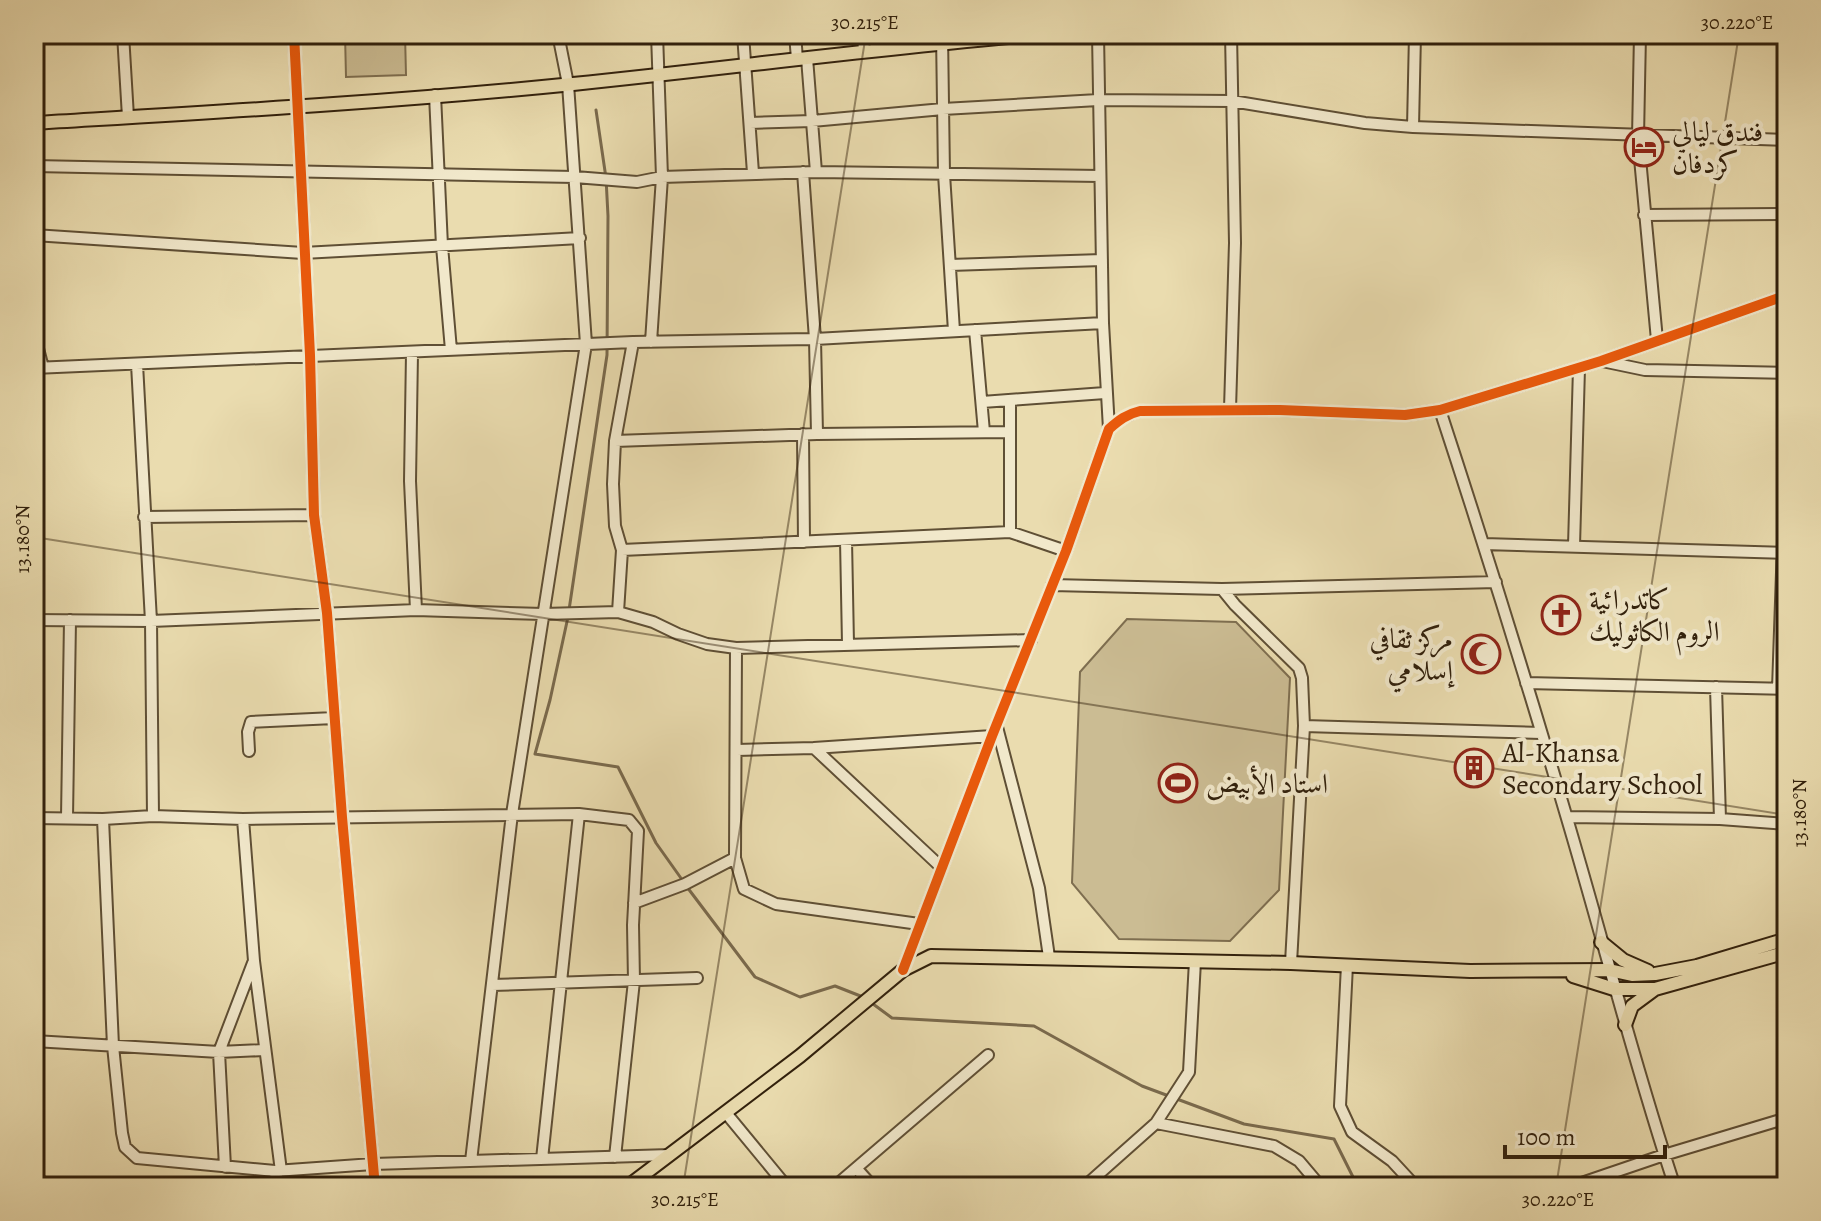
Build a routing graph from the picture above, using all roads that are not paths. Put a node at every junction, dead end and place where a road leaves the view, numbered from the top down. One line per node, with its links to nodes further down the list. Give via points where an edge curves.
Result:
1 (123, 34): 24 (street)
2 (294, 34): 22 (street)
3 (558, 34): 18 (street)
4 (657, 34): 17 (street)
5 (743, 34): 16 (street)
6 (795, 34): 15 (street)
7 (863, 34): 14 (street)
8 (1044, 34): 13 (main road)
9 (1098, 34): 20 (street)
10 (1231, 34): 21 (street)
11 (1415, 34): 28 (street)
12 (1640, 34): 29 (street)
13 (942, 38): 14 (main road); 23 (street)
14 (864, 51): 15 (main road)
15 (802, 59): 16 (main road); 25 (street)
16 (745, 65): 17 (main road); 27 (street)
17 (658, 74): 18 (main road); 40 (street)
18 (568, 84): 19 (main road); 39 (street)
19 (435, 95): 22 (main road); 37 (street)
20 (1098, 100): 21 (street); 23 (street); 38 (street)
21 (1232, 101): 28 (street); 70 (street)
22 (296, 107): 24 (main road); 34 (street)
23 (943, 109): 25 (street); 36 (street)
24 (128, 117): 26 (main road)
25 (812, 121): 27 (street); 33 (street)
26 (34, 123)
27 (750, 123): 35 (street)
28 (1413, 127): 29 (street)
29 (1638, 137): 30 (street); 42 (street)
30 (1787, 140)
31 (34, 166): 34 (street)
32 (803, 172): 33 (street); 35 (street); 54 (street)
33 (816, 172): 36 (street)
34 (300, 173): 37 (street); 46 (street)
35 (753, 173): 40 (street)
36 (944, 174): 38 (street); 48 (street)
37 (438, 175): 39 (street); 45 (street)
38 (1100, 176): 47 (street)
39 (575, 177): 40 (street, via 615,182); 44 (street)
40 (662, 177): 57 (street)
41 (1787, 214): 42 (street)
42 (1644, 215): 55 (street)
43 (34, 235): 46 (street)
44 (580, 238): 45 (street); 58 (street)
45 (442, 246): 46 (street); 59 (street)
46 (303, 253): 61 (street)
47 (1102, 260): 48 (street); 50 (street)
48 (950, 265): 52 (street)
49 (1786, 295): 55 (street); 66 (street)
50 (1103, 323): 51 (street); 67 (street)
51 (975, 330): 52 (street); 69 (street)
52 (954, 331): 54 (street)
53 (34, 333): 64 (street)
54 (815, 339): 57 (street); 76 (street)
55 (1657, 340): 62 (street)
56 (629, 342): 57 (street); 58 (street); 77 (street)
57 (651, 342)
58 (586, 344): 59 (street); 95 (street)
59 (451, 350): 60 (street)
60 (412, 353): 61 (street); 92 (street)
61 (310, 355): 63 (street); 79 (street)
62 (1601, 361): 65 (street); 66 (street, via 1645,370)
63 (137, 364): 64 (street); 80 (street)
64 (39, 368)
65 (1579, 368): 71 (street); 85 (street)
66 (1787, 373): 78 (street)
67 (1105, 393): 68 (street); 72 (street)
68 (1010, 400): 69 (street); 74 (street)
69 (982, 402): 73 (street)
70 (1230, 409): 71 (street, via 1405,415); 72 (street, via 1140,411)
71 (1440, 410): 84 (street)
72 (1109, 429): 87 (street)
73 (984, 432): 74 (street); 76 (street)
74 (1009, 432): 81 (street)
75 (803, 434): 76 (street); 77 (street); 83 (street)
76 (817, 434)
77 (615, 441): 86 (street, via 613,506)
78 (1786, 485): 88 (street)
79 (314, 515): 80 (street); 94 (street)
80 (144, 517): 98 (street)
81 (1010, 532): 82 (street); 87 (street)
82 (846, 540): 83 (street); 100 (street)
83 (804, 542): 86 (street)
84 (1484, 544): 85 (street); 89 (street)
85 (1574, 546): 88 (street)
86 (622, 550): 93 (street)
87 (1066, 551): 90 (street)
88 (1785, 553): 104 (street)
89 (1496, 582): 91 (street); 102 (street)
90 (1052, 585): 91 (street); 99 (street)
91 (1222, 589): 106 (street, via 1299,668)
92 (416, 610): 94 (street); 95 (street)
93 (618, 612): 95 (street); 101 (street, via 707,644)
94 (327, 613): 98 (street); 105 (street)
95 (547, 614): 112 (street)
96 (34, 620): 97 (street)
97 (70, 620): 98 (street); 118 (street)
98 (151, 621): 114 (street)
99 (1031, 640): 100 (street); 107 (street)
100 (848, 644): 101 (street)
101 (736, 648): 110 (street)
102 (1526, 683): 103 (street); 108 (street)
103 (1716, 687): 104 (street); 121 (street)
104 (1783, 689)
105 (334, 718): 111 (street, via 251,722); 115 (street)
106 (1304, 726): 108 (street); 133 (street)
107 (994, 730): 109 (street); 124 (street); 130 (street, via 1039,888)
108 (1541, 733): 116 (street)
109 (814, 748): 110 (street); 124 (street)
110 (737, 750): 123 (street)
111 (249, 751)
112 (512, 814): 113 (street); 115 (street); 142 (street)
113 (579, 814): 125 (street, via 635,824); 141 (street)
114 (153, 816): 119 (street); 120 (street)
115 (342, 817): 120 (street); 159 (street)
116 (1567, 817): 121 (street); 128 (street)
117 (34, 818): 118 (street)
118 (67, 818): 119 (street)
119 (103, 819): 147 (street)
120 (243, 819): 131 (street)
121 (1720, 819): 122 (street)
122 (1787, 824)
123 (735, 858): 125 (street); 126 (street, via 744,889 776,904)
124 (941, 867): 126 (street)
125 (634, 903): 140 (street)
126 (919, 924): 135 (street)
127 (1787, 939): 138 (main road)
128 (1601, 942): 136 (street); 138 (main road, via 1623,960)
129 (1787, 952): 144 (main road)
130 (1049, 957): 132 (main road); 135 (main road, via 931,956)
131 (254, 961): 148 (street); 149 (street)
132 (1195, 961): 133 (main road); 153 (street, via 1189,1072)
133 (1291, 963): 134 (main road)
134 (1347, 965): 137 (main road); 171 (street, via 1340,1106 1352,1132 1392,1161)
135 (903, 970): 151 (main road)
136 (1609, 970): 137 (main road); 138 (main road); 143 (street)
137 (1563, 972): 143 (main road)
138 (1655, 974)
139 (697, 978): 140 (street)
140 (634, 981): 141 (street); 156 (street)
141 (561, 984): 142 (street); 157 (street)
142 (492, 985): 158 (street)
143 (1614, 989): 144 (main road); 145 (street)
144 (1655, 989): 145 (main road, via 1632,1006)
145 (1625, 1025): 155 (street)
146 (34, 1041): 147 (street)
147 (113, 1046): 149 (street); 160 (street, via 125,1147 137,1158)
148 (264, 1050): 149 (street); 162 (street)
149 (219, 1052): 160 (street)
150 (988, 1055): 161 (street)
151 (726, 1113): 154 (main road); 166 (street)
152 (1787, 1118): 155 (street)
153 (1156, 1123): 169 (street); 170 (street, via 1274,1146 1299,1161)
154 (670, 1155): 156 (street); 165 (main road)
155 (1664, 1155): 172 (street); 173 (street)
156 (615, 1157): 157 (street)
157 (542, 1159): 158 (street)
158 (471, 1161): 159 (street)
159 (373, 1164): 162 (street); 164 (street)
160 (225, 1167): 162 (street)
161 (857, 1169): 167 (street); 168 (street)
162 (278, 1171): 163 (street)
163 (276, 1187)
164 (375, 1187)
165 (627, 1187)
166 (787, 1187)
167 (834, 1187)
168 (873, 1187)
169 (1084, 1187)
170 (1321, 1187)
171 (1416, 1187)
172 (1570, 1187)
173 (1675, 1187)

